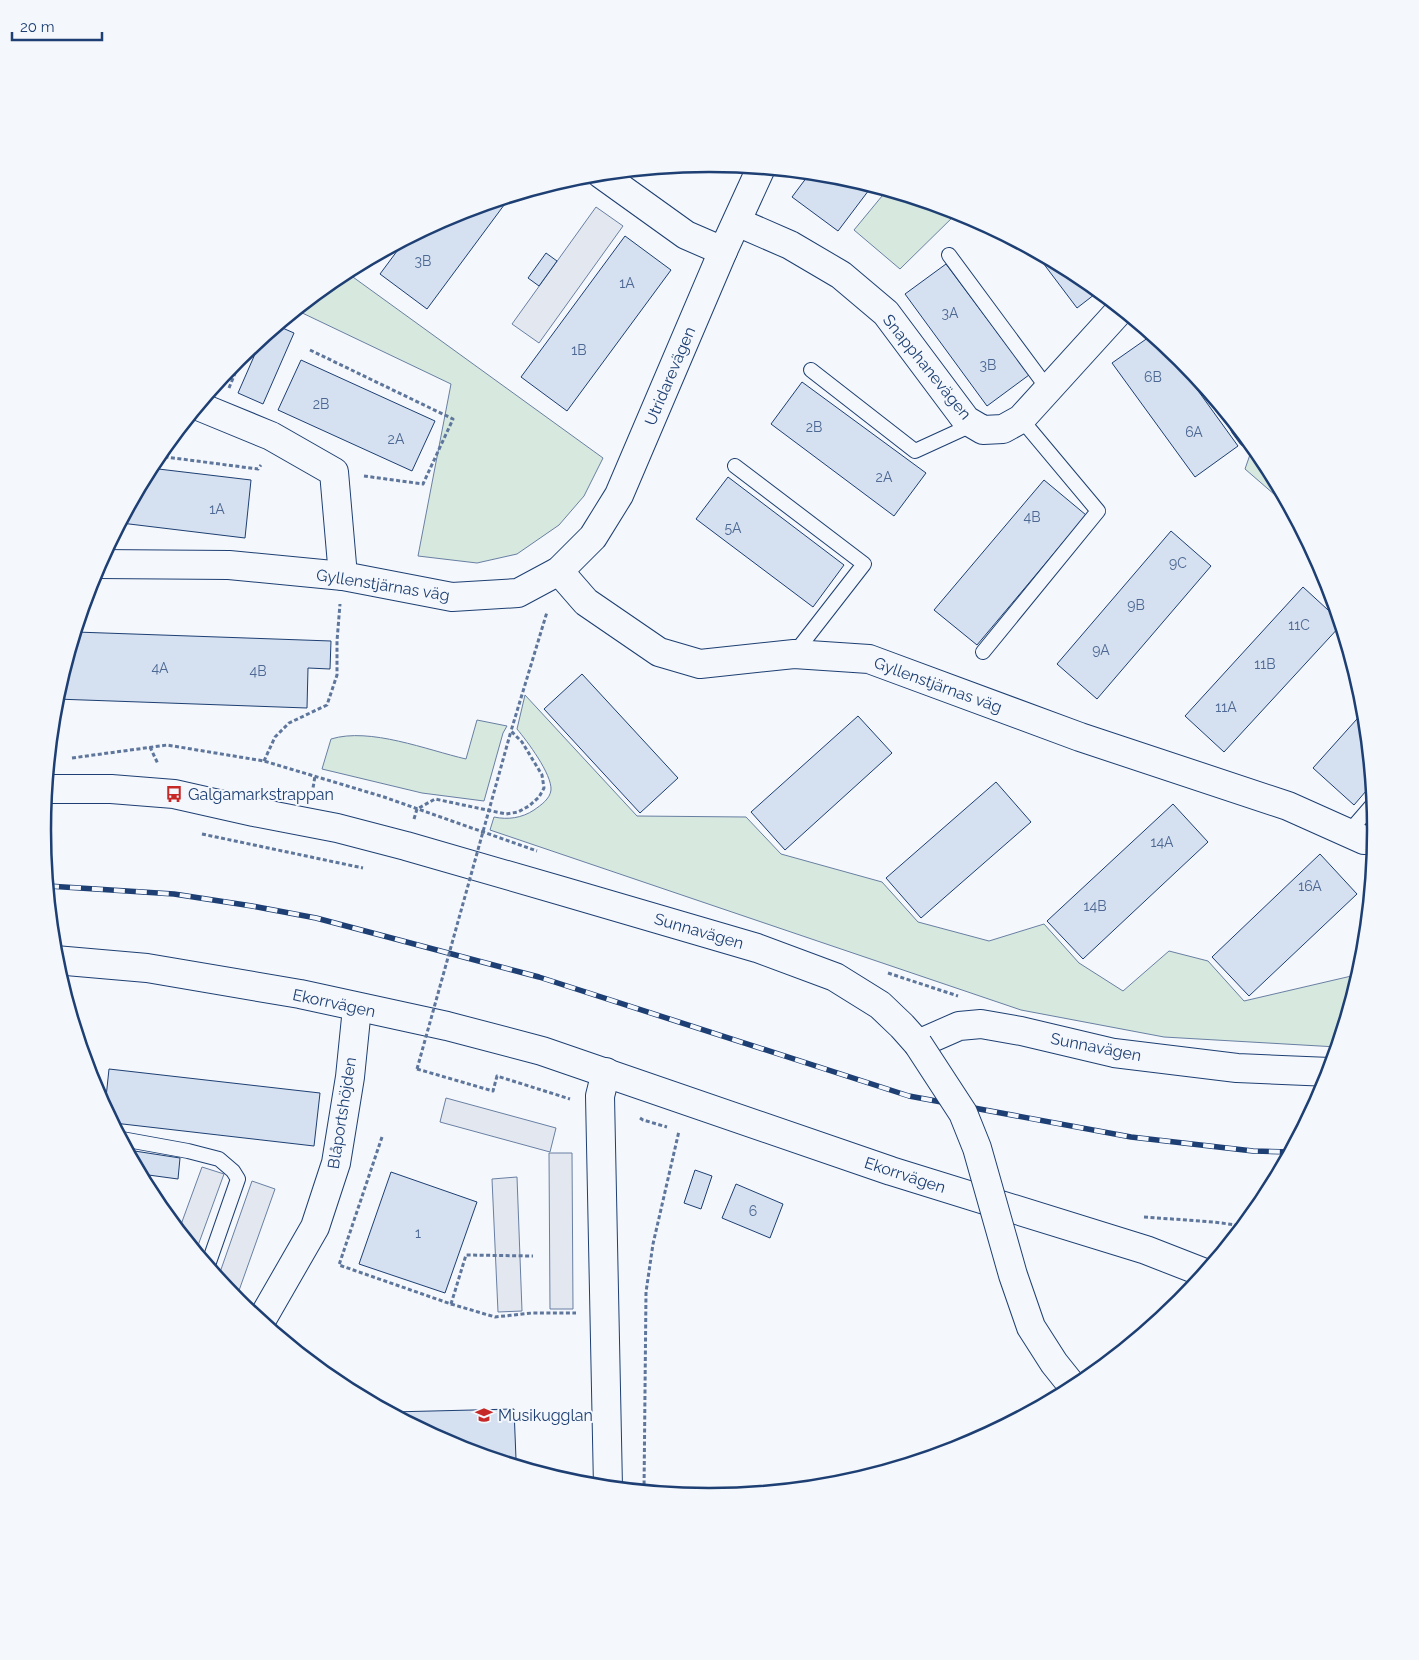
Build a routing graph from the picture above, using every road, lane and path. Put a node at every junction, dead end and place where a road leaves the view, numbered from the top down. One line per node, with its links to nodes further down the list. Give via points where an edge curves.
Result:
1 (759, 174): 3 (street, Utridarevägen)
2 (609, 179): 4 (street, via 686,235)
3 (737, 222): 4 (street, Utridarevägen); 13 (street, Snapphanevägen, via 790,245 841,275 886,313 966,420)
4 (723, 251): 19 (street, Utridarevägen, via 619,495 593,537)
5 (949, 255): 9 (lane)
6 (1117, 313): 9 (street, Snapphanevägen)
7 (310, 350): 17 (path, via 453,419 423,484)
8 (810, 370): 13 (lane, via 915,451)
9 (1048, 389): 12 (street, Snapphanevägen)
10 (220, 390): 11 (path)
11 (208, 410): 14 (street)
12 (1021, 419): 13 (street, Snapphanevägen, via 1003,429 983,430); 21 (lane, via 1098,511)
13 (974, 424)
14 (282, 443): 15 (path, via 258,469); 17 (street)
15 (167, 457)
16 (735, 466): 22 (lane, via 864,564)
17 (334, 472): 20 (street)
18 (107, 564): 20 (street, Gyllenstjärnas väg, via 229,565)
19 (560, 570): 20 (street, Gyllenstjärnas väg, via 518,593 452,597); 22 (street, Gyllenstjärnas väg, via 586,602 659,652 700,664); 23 (path)
20 (343, 576): 24 (path, via 337,675 327,705 289,723 275,737)
21 (984, 652)
22 (794, 654): 27 (street, Gyllenstjärnas väg, via 869,659 1080,738 1288,806)
23 (511, 731): 30 (path, via 522,742 542,775 544,788 540,798 518,812 506,814 435,799 417,809); 37 (path, bridge, via 417,1068 493,1091 497,1076)
24 (264, 761)
25 (53, 789): 30 (street, Sunnavägen, via 174,794)
26 (1367, 811): 27 (lane)
27 (1348, 833): 29 (street, Gyllenstjärnas väg)
28 (202, 834): 31 (path)
29 (1368, 840)
30 (406, 846): 34 (street, Sunnavägen, via 757,948 835,977 880,1005)
31 (371, 869)
32 (65, 961): 33 (street, Ekorrvägen, via 147,968 300,994)
33 (357, 1008): 35 (street, Ekorrvägen, via 448,1026); 46 (street, Blåportshöjden, via 336,1163 315,1227)
34 (918, 1044): 36 (street, Sunnavägen, via 959,1026 981,1024 1114,1053 1238,1068); 47 (street, bridge, via 963,1113 1031,1327)
35 (606, 1072): 43 (street, Ekorrvägen, via 891,1171 1146,1250); 48 (street, via 600,1096)
36 (1322, 1072)
37 (572, 1099)
38 (679, 1131): 49 (path, via 652,1244 646,1292)
39 (382, 1137): 45 (path, via 339,1265)
40 (130, 1141): 42 (lane, via 219,1159 233,1171 238,1179)
41 (533, 1256): 45 (path, via 466,1256)
42 (210, 1258)
43 (1198, 1270)
44 (576, 1303): 45 (path, via 577,1313 495,1317)
45 (451, 1304)
46 (265, 1315)
47 (1069, 1381)
48 (608, 1480)
49 (644, 1485)

